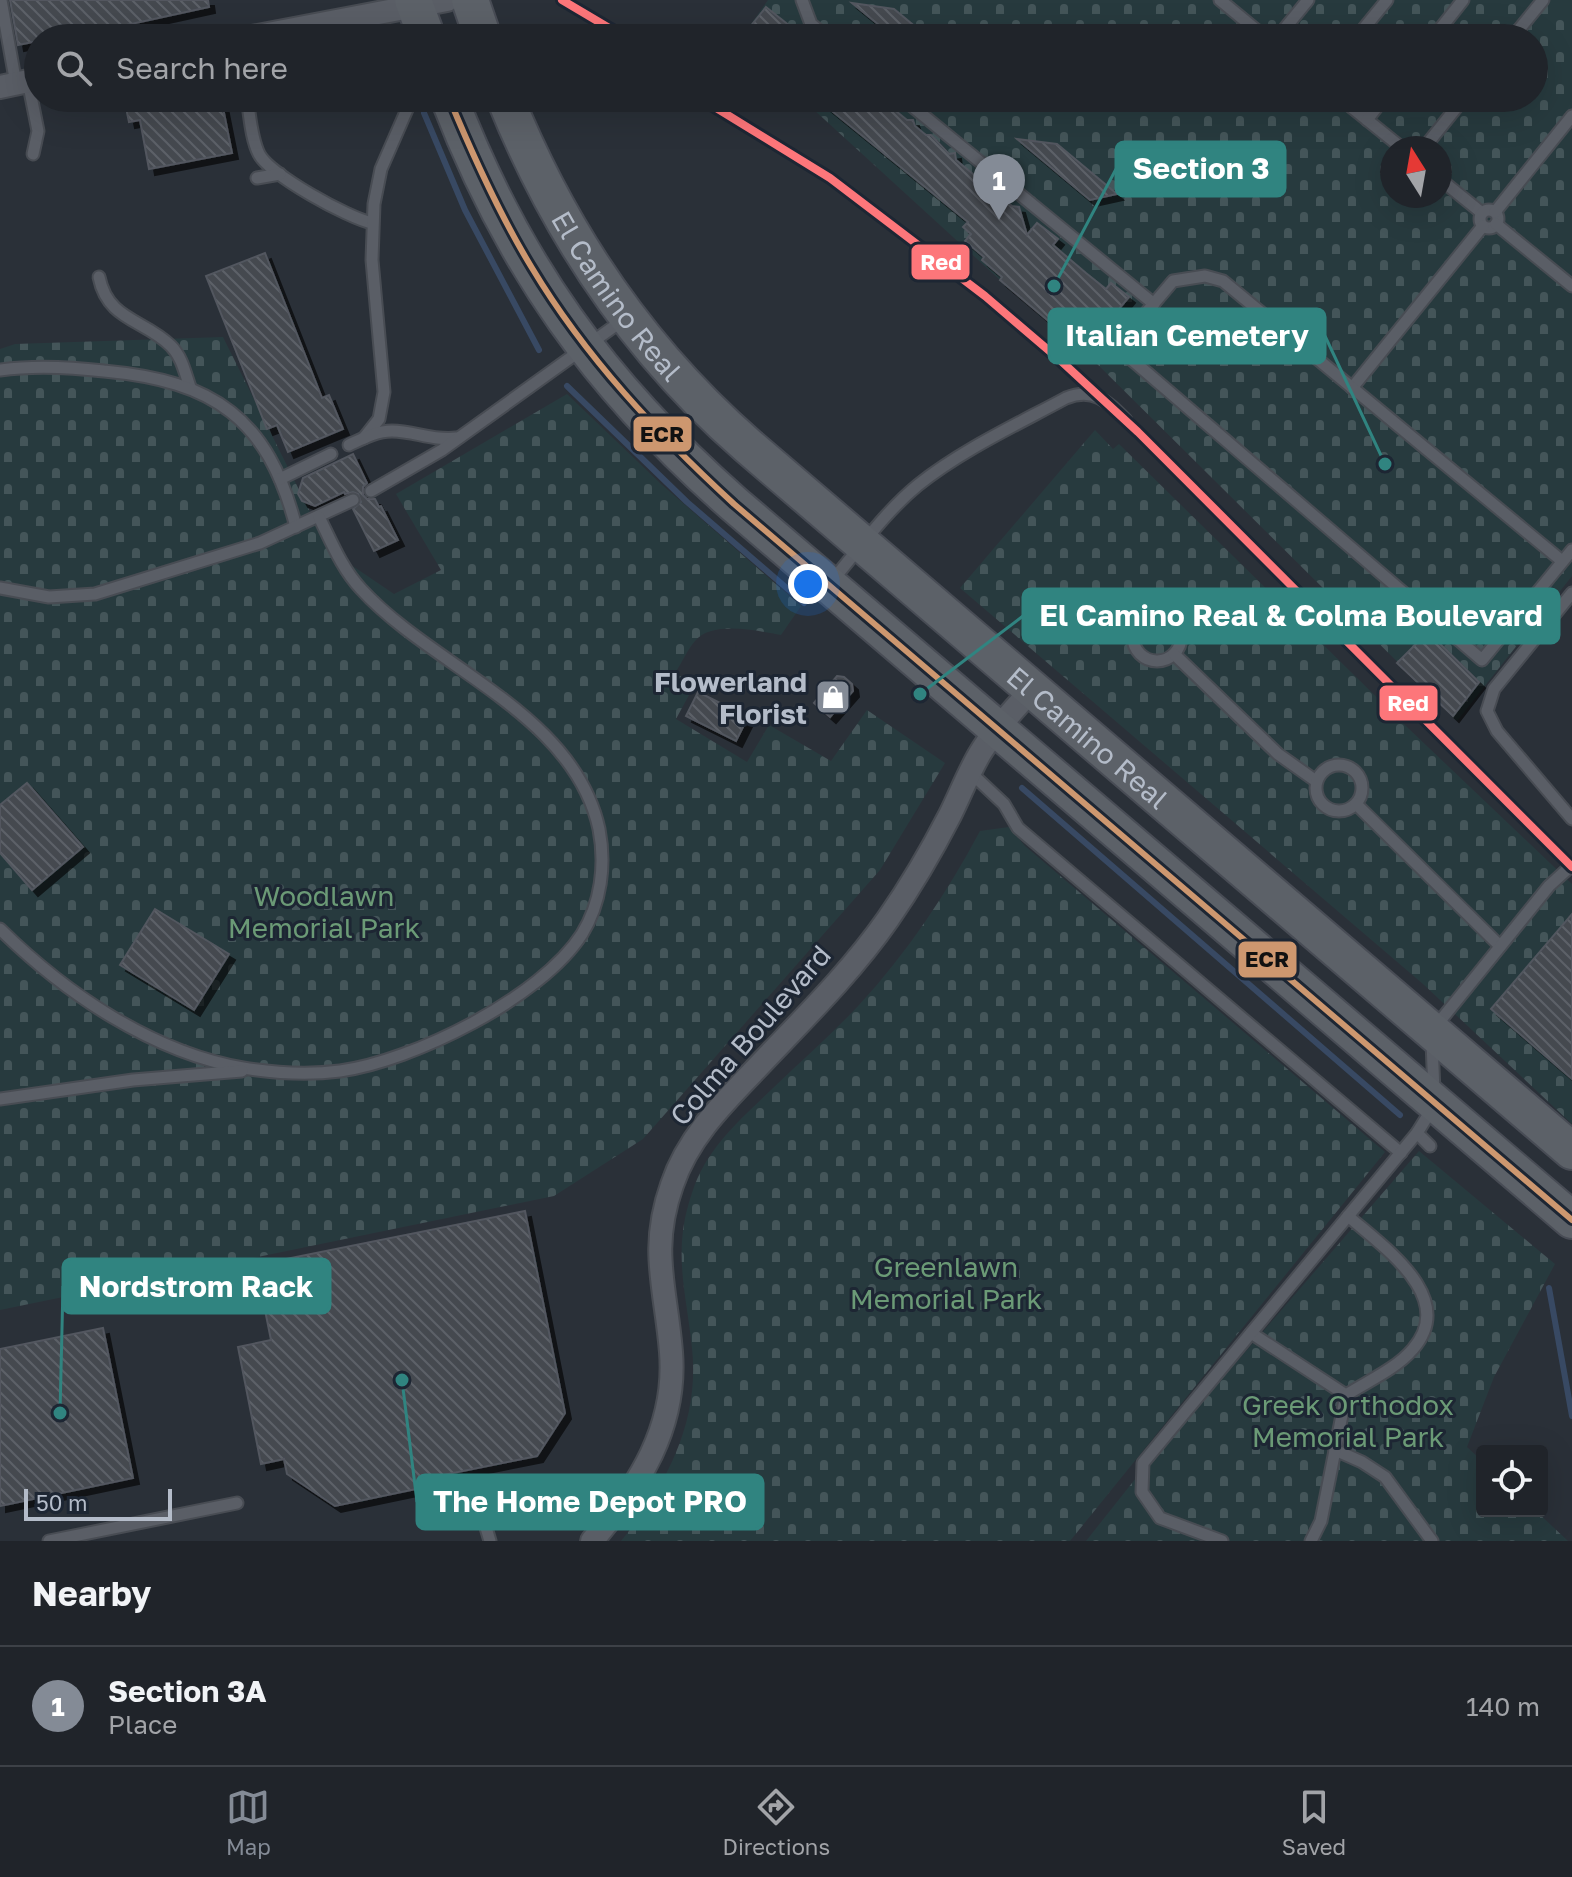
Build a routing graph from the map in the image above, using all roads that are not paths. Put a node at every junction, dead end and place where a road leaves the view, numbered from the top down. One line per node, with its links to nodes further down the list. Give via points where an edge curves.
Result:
1 (1, 0): 18 (lane)
2 (470, 0): 11 (main road)
3 (802, 0): 12 (lane)
4 (1220, 0): 13 (lane)
5 (1308, 0): 14 (lane)
6 (1387, 0): 15 (lane)
7 (1463, 0): 16 (lane)
8 (1543, 0): 17 (lane)
9 (425, 11): 10 (street)
10 (339, 24)
11 (478, 24)
12 (811, 24)
13 (1249, 24)
14 (1288, 24)
15 (1367, 24)
16 (1444, 24)
17 (1523, 24)
18 (20, 83)
19 (31, 112): 32 (lane, via 38,131)
20 (250, 112): 33 (lane, via 260,156)
21 (406, 112): 37 (lane, via 381,169)
22 (455, 112): 42 (main road, El Camino Real, via 499,212)
23 (511, 112): 41 (main road, El Camino Real, via 559,213)
24 (919, 112): 40 (lane)
25 (1357, 112): 29 (lane)
26 (1373, 112): 29 (lane)
27 (1453, 112): 31 (lane)
28 (1572, 116): 36 (lane)
29 (1367, 120): 30 (lane)
30 (1387, 136)
31 (1434, 136)
32 (33, 154)
33 (280, 174): 34 (lane); 37 (lane, via 343,213)
34 (257, 178)
35 (1452, 189): 36 (lane)
36 (1489, 219): 39 (lane); 45 (lane)
37 (372, 223): 48 (lane, via 384,392 379,419)
38 (99, 277): 44 (lane, via 112,307 173,348)
39 (1572, 286)
40 (1154, 304): 45 (lane, via 1173,281 1205,276 1223,281); 58 (lane, via 1117,347 1482,660)
41 (627, 317): 42 (lane); 56 (main road, El Camino Real, via 732,432)
42 (584, 348): 47 (lane); 59 (main road, El Camino Real, via 678,454)
43 (0, 370): 44 (lane, via 85,369)
44 (190, 387): 51 (lane, via 241,421)
45 (1352, 388): 58 (lane)
46 (1126, 420): 56 (lane, via 1094,394 1066,398 935,472 902,499)
47 (461, 437): 48 (lane, via 433,439 394,431); 52 (lane)
48 (364, 438): 49 (lane)
49 (349, 445)
50 (331, 454): 51 (lane)
51 (280, 479): 55 (lane)
52 (371, 491)
53 (353, 500): 54 (lane)
54 (319, 517): 55 (lane); 73 (lane, via 353,579 372,600 514,707 561,756 594,810 602,847 601,881 591,916 569,950 484,1016 423,1046 361,1067 315,1073)
55 (296, 527): 60 (lane, via 95,594 49,597)
56 (863, 544): 59 (lane); 63 (main road, El Camino Real)
57 (1572, 550): 58 (lane)
58 (1562, 561)
59 (829, 585): 64 (main road, El Camino Real)
60 (0, 588)
61 (1572, 593): 68 (lane, via 1494,689 1487,711 1497,731)
62 (1174, 654): 62 (lane, via 1182,636 1172,618 1153,613 1140,620 1133,634 1139,652 1156,661); 66 (lane, via 1278,754)
63 (1032, 689): 64 (street, Colma Boulevard); 72 (main road, El Camino Real)
64 (998, 729): 65 (street, Colma Boulevard); 75 (main road, El Camino Real)
65 (970, 772): 78 (lane, via 1004,804 1018,828); 88 (street, Colma Boulevard, via 888,920 838,982 713,1115 681,1161 659,1246 671,1353 666,1421 638,1483)
66 (1316, 781): 67 (lane, via 1316,796 1325,807 1339,812); 67 (lane, via 1330,766 1351,768 1363,788)
67 (1356, 804): 71 (lane)
68 (1572, 819)
69 (1572, 865): 71 (lane)
70 (0, 929): 73 (lane, via 66,985 132,1027 208,1060)
71 (1500, 946): 72 (lane)
72 (1432, 1031): 75 (lane); 77 (main road, El Camino Real)
73 (266, 1071): 74 (lane, via 155,1078)
74 (0, 1099)
75 (1426, 1118): 76 (lane); 78 (lane); 80 (main road, El Camino Real)
76 (1430, 1146)
77 (1572, 1151)
78 (1401, 1153): 79 (lane)
79 (1348, 1216): 81 (lane); 82 (lane, via 1410,1272 1428,1313 1413,1349)
80 (1572, 1220)
81 (1251, 1333): 82 (lane); 89 (lane, via 1143,1463 1142,1492 1160,1518)
82 (1346, 1395): 83 (lane)
83 (1335, 1450): 90 (lane, via 1321,1521); 91 (lane, via 1385,1477)
84 (467, 1500): 87 (lane, via 481,1511)
85 (237, 1503): 86 (lane)
86 (49, 1541)
87 (490, 1541)
88 (592, 1541)
89 (1222, 1541)
90 (1311, 1541)
91 (1432, 1541)

